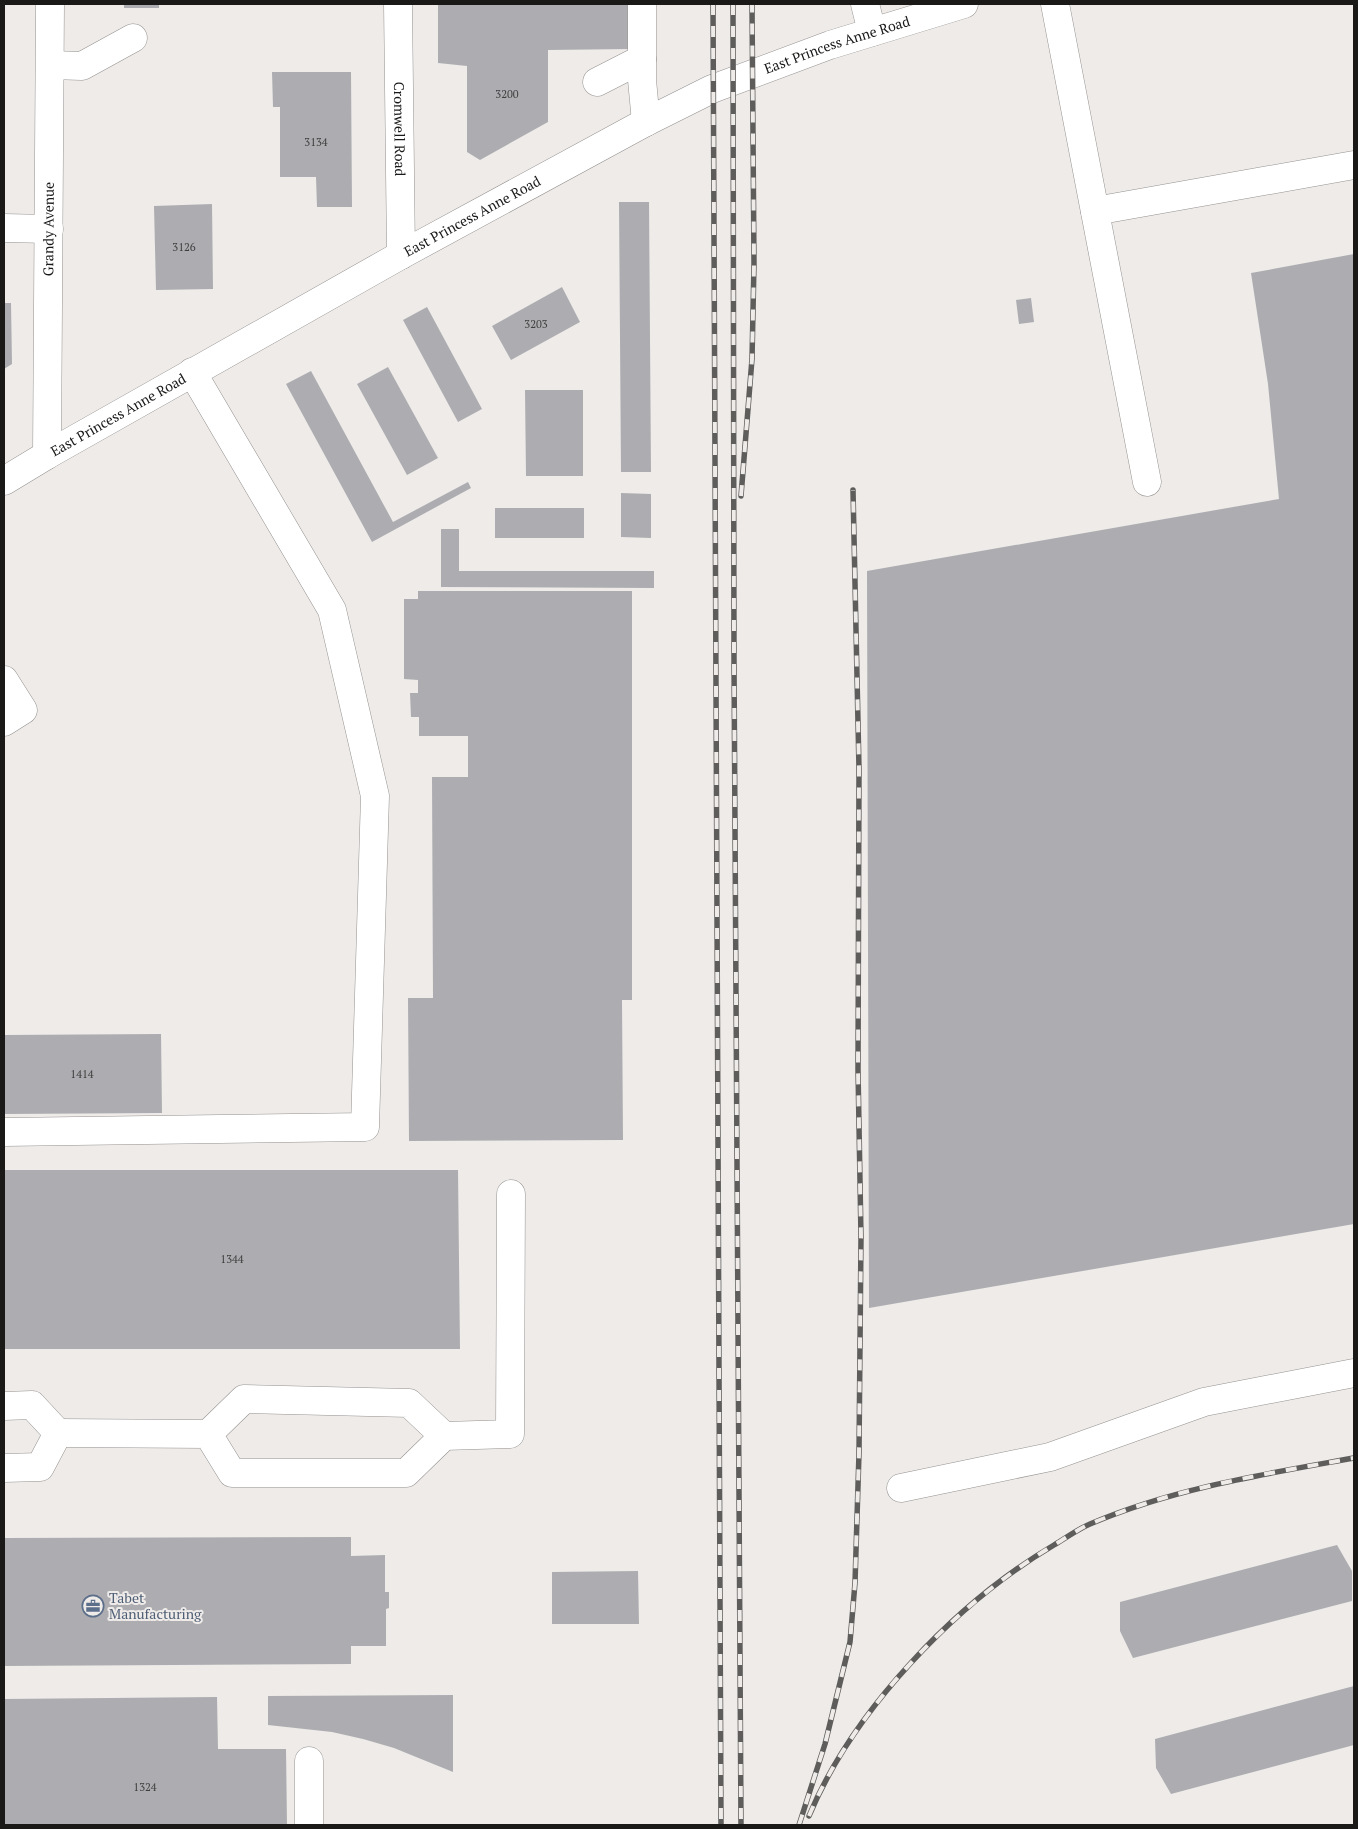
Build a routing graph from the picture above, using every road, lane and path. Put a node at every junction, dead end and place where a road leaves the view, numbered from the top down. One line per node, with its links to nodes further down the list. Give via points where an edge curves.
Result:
1 (50, 4): 10 (street, Grandy Avenue)
2 (398, 4): 17 (street, Cromwell Road)
3 (642, 4): 9 (street)
4 (865, 4): 7 (street)
5 (1056, 4): 14 (street)
6 (953, 5): 7 (street, East Princess Anne Road)
7 (872, 32): 12 (street, East Princess Anne Road, via 733,80)
8 (133, 38): 10 (street, via 82,66)
9 (642, 59): 11 (street); 12 (street)
10 (51, 65): 16 (street, Grandy Avenue)
11 (597, 82)
12 (646, 122): 17 (street, East Princess Anne Road)
13 (1354, 165): 14 (street)
14 (1095, 211): 21 (street)
15 (4, 228): 16 (street)
16 (49, 229): 19 (street, Grandy Avenue)
17 (401, 255): 18 (street, East Princess Anne Road)
18 (192, 372): 19 (street, East Princess Anne Road); 24 (street, via 332,610 373,787 365,1127)
19 (47, 455): 20 (street, East Princess Anne Road)
20 (4, 481)
21 (1147, 482)
22 (4, 680): 23 (street, via 23,710)
23 (4, 722)
24 (4, 1132)
25 (511, 1194): 30 (street, via 510,1434)
26 (1354, 1373): 32 (street, via 1204,1402 1050,1457)
27 (4, 1406): 28 (street, via 32,1405)
28 (58, 1433): 29 (street); 31 (street, via 40,1467)
29 (208, 1434): 30 (street, via 244,1399 409,1403); 30 (street, via 232,1473 406,1473)
30 (444, 1436)
31 (4, 1468)
32 (901, 1488)
33 (309, 1761): 34 (street)
34 (309, 1825)

